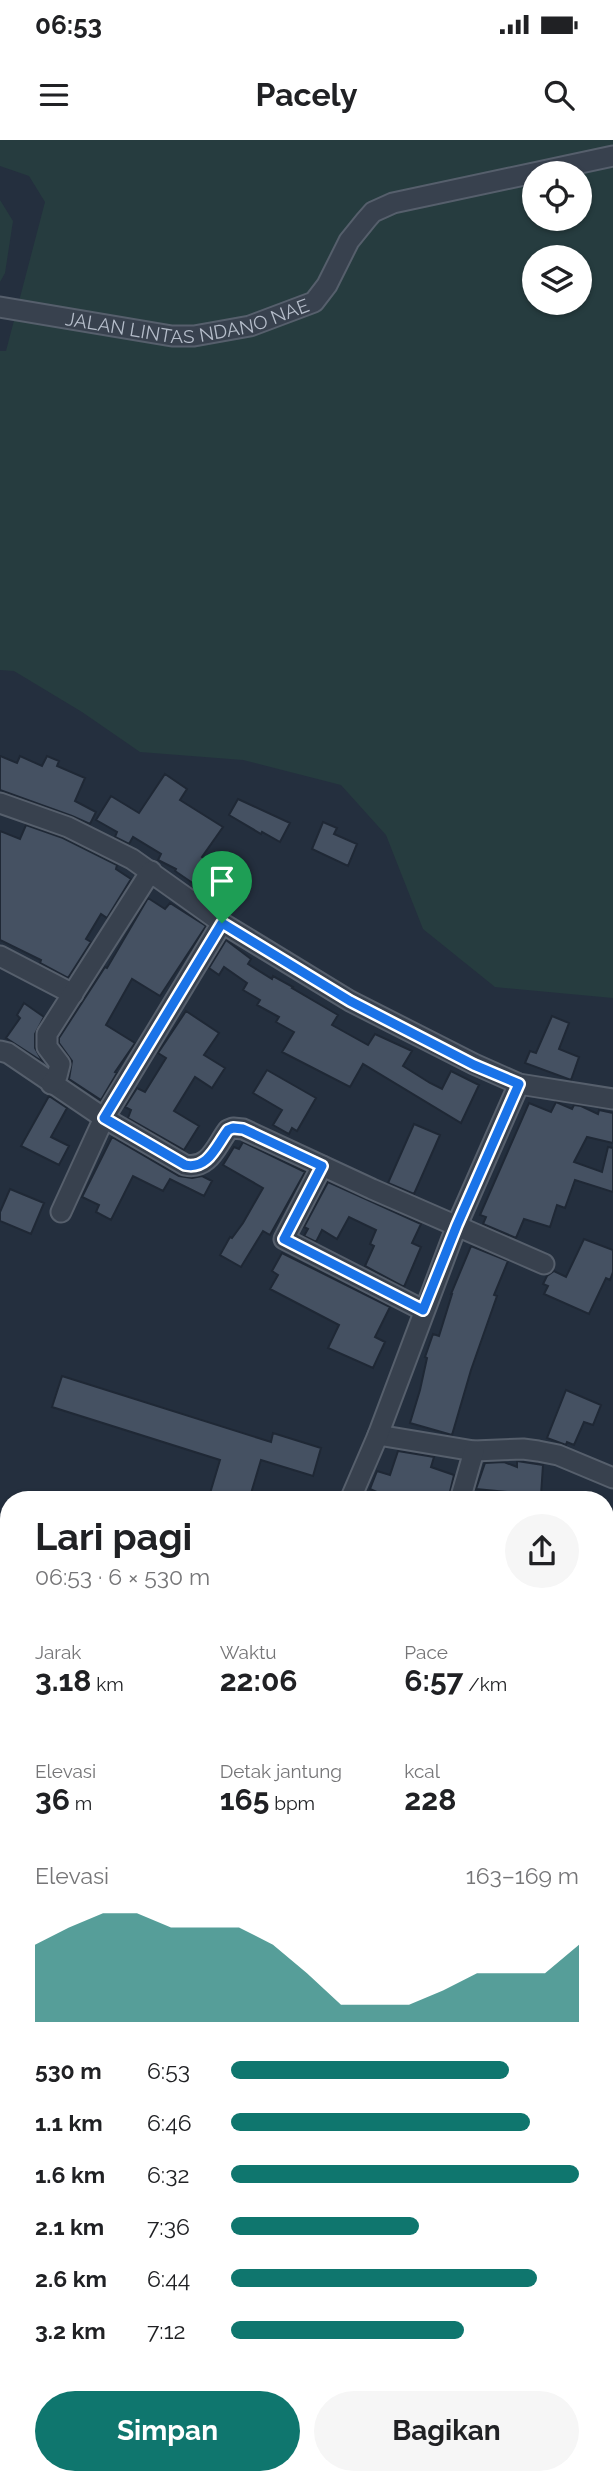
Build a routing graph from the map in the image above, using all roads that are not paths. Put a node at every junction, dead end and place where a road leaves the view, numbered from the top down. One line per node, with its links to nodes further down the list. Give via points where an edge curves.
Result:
1 (613, 156): 2 (street, JALAN LINTAS NDANO NAE, via 393,203 373,212 349,241 314,302 250,326 172,336)
2 (0, 307)
3 (0, 803): 4 (street, via 68,827)
4 (152, 871): 5 (street); 7 (street)
5 (222, 923): 10 (street, via 350,1001); 12 (street)
6 (0, 956): 7 (street)
7 (72, 995): 9 (street, via 47,1034 47,1047 60,1064)
8 (0, 1051): 9 (street)
9 (51, 1084): 12 (street)
10 (519, 1084): 11 (street); 15 (street)
11 (613, 1099)
12 (104, 1118): 13 (street, via 194,1167 206,1162 233,1128); 14 (street)
13 (322, 1166): 15 (street); 17 (street, via 284,1239)
14 (61, 1212)
15 (457, 1225): 16 (street); 17 (street)
16 (544, 1264)
17 (423, 1310): 18 (street)
18 (378, 1435): 19 (street); 21 (street)
19 (474, 1451): 20 (street, via 523,1448 558,1455); 22 (street)
20 (613, 1478)
21 (354, 1491)
22 (463, 1491)

